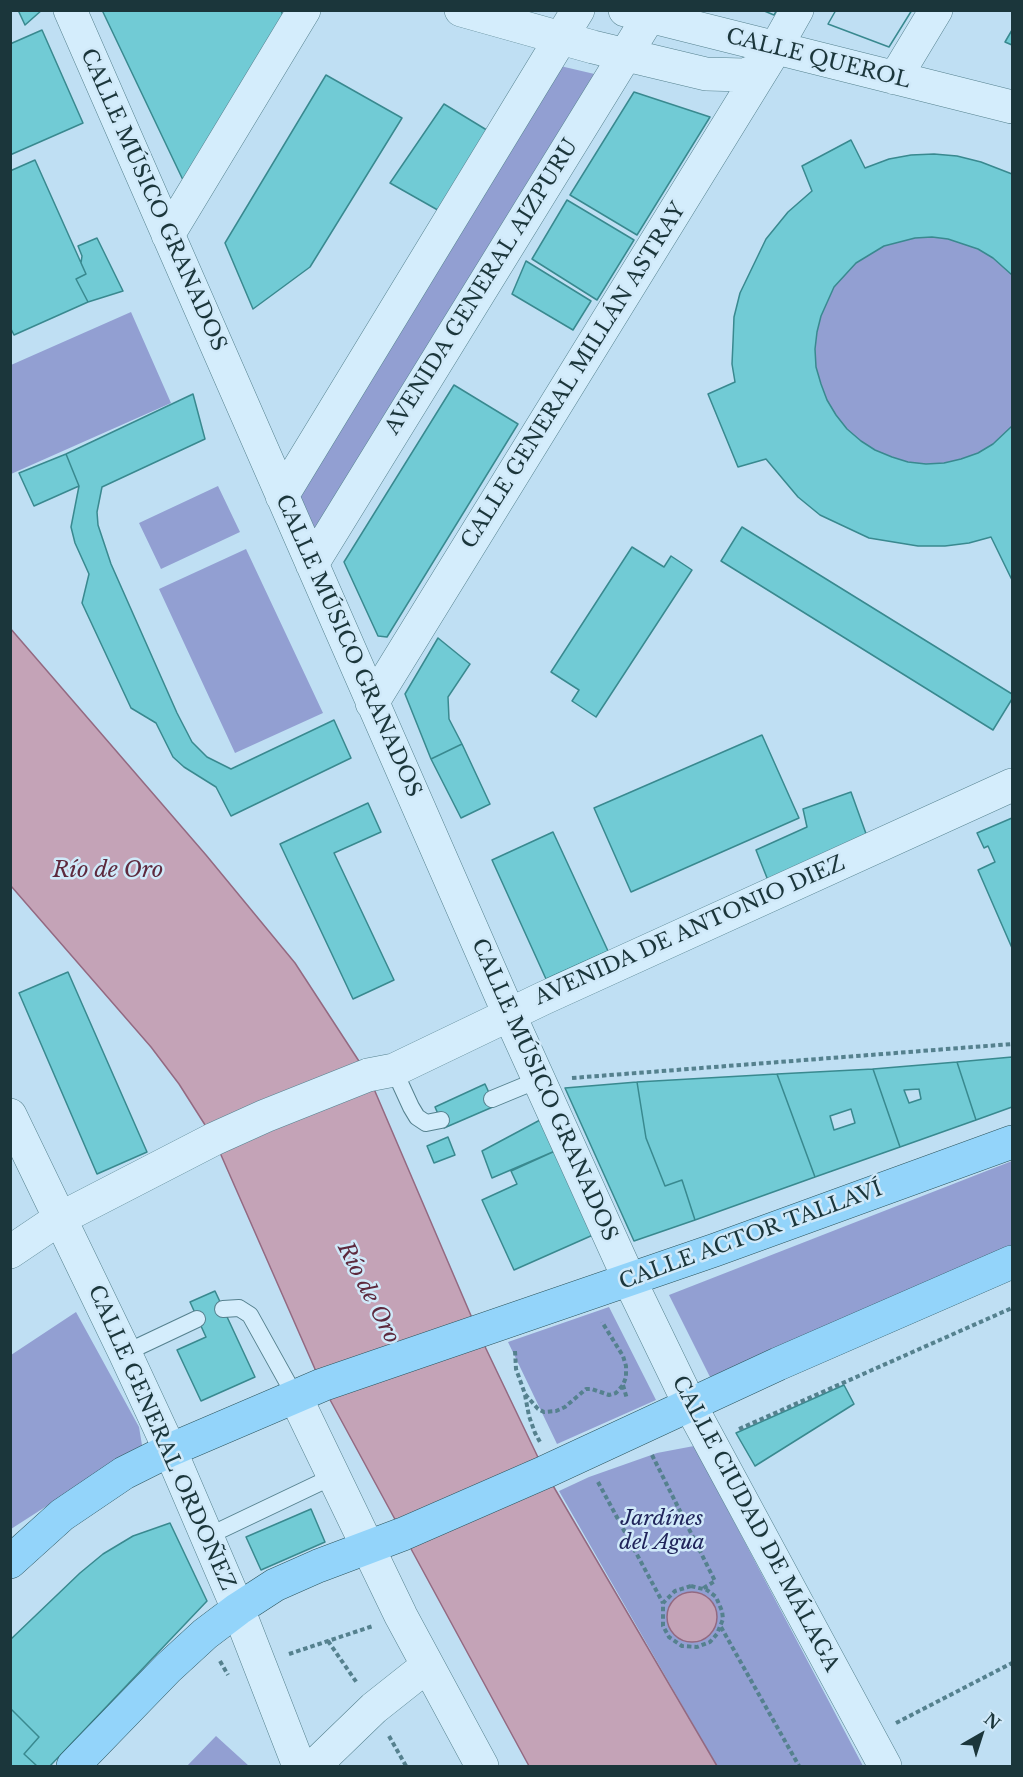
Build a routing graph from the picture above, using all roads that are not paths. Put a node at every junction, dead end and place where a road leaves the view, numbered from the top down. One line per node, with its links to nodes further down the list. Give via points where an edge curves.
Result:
1 (70, 10): 13 (street, CALLE MÚSICO GRANADOS)
2 (304, 10): 13 (street)
3 (461, 10): 8 (street, CALLE QUEROL)
4 (578, 10): 8 (street)
5 (797, 10): 10 (street, CALLE GENERAL MILLÁN ASTRAY)
6 (936, 10): 11 (street)
7 (642, 12): 9 (street, AVENIDA GENERAL AIZPURU); 10 (street, CALLE QUEROL)
8 (561, 38): 9 (street, CALLE QUEROL); 14 (street)
9 (625, 55): 10 (street, CALLE QUEROL, via 706,74 745,75); 15 (street, AVENIDA GENERAL AIZPURU)
10 (769, 58): 11 (street, CALLE QUEROL); 16 (street, CALLE GENERAL MILLÁN ASTRAY)
11 (895, 78): 12 (street, CALLE QUEROL)
12 (1012, 107)
13 (168, 235): 14 (street, CALLE MÚSICO GRANADOS)
14 (282, 496): 15 (street, CALLE MÚSICO GRANADOS)
15 (312, 564): 16 (street, CALLE MÚSICO GRANADOS)
16 (372, 703): 18 (street, CALLE MÚSICO GRANADOS)
17 (1012, 785): 18 (street, AVENIDA DE ANTONIO DIEZ)
18 (509, 1014): 19 (street, AVENIDA DE ANTONIO DIEZ); 20 (street, CALLE MÚSICO GRANADOS)
19 (381, 1073): 23 (lane, via 417,1117 426,1123); 25 (street, AVENIDA DE ANTONIO DIEZ, via 264,1116)
20 (538, 1080): 21 (lane); 28 (street, CALLE MÚSICO GRANADOS)
21 (492, 1099)
22 (10, 1115): 25 (street, CALLE GENERAL ORDOÑEZ)
23 (441, 1120)
24 (1012, 1142): 28 (main road, CALLE ACTOR TALLAVÍ)
25 (59, 1219): 26 (street, AVENIDA DE ANTONIO DIEZ); 31 (street, CALLE GENERAL ORDOÑEZ)
26 (10, 1252)
27 (1012, 1262): 33 (main road)
28 (629, 1279): 32 (main road, CALLE ACTOR TALLAVÍ); 33 (street, CALLE CIUDAD DE MÁLAGA)
29 (223, 1309): 32 (lane, via 240,1308 250,1315)
30 (198, 1319): 31 (lane)
31 (125, 1353): 34 (street, CALLE GENERAL ORDOÑEZ)
32 (308, 1391): 34 (main road, CALLE ACTOR TALLAVÍ); 35 (street)
33 (690, 1405): 37 (main road); 45 (street, CALLE CIUDAD DE MÁLAGA)
34 (170, 1450): 36 (street, CALLE GENERAL ORDOÑEZ); 38 (main road, CALLE ACTOR TALLAVÍ, via 94,1492)
35 (334, 1476): 36 (lane); 37 (street)
36 (206, 1538): 39 (street, CALLE GENERAL ORDOÑEZ)
37 (368, 1547): 39 (main road, via 275,1586); 40 (street)
38 (10, 1562)
39 (238, 1610): 41 (main road, via 168,1668); 42 (street, CALLE GENERAL ORDOÑEZ)
40 (427, 1666): 43 (street, via 374,1708); 44 (street)
41 (73, 1767)
42 (299, 1767)
43 (314, 1767)
44 (482, 1767)
45 (885, 1767)

